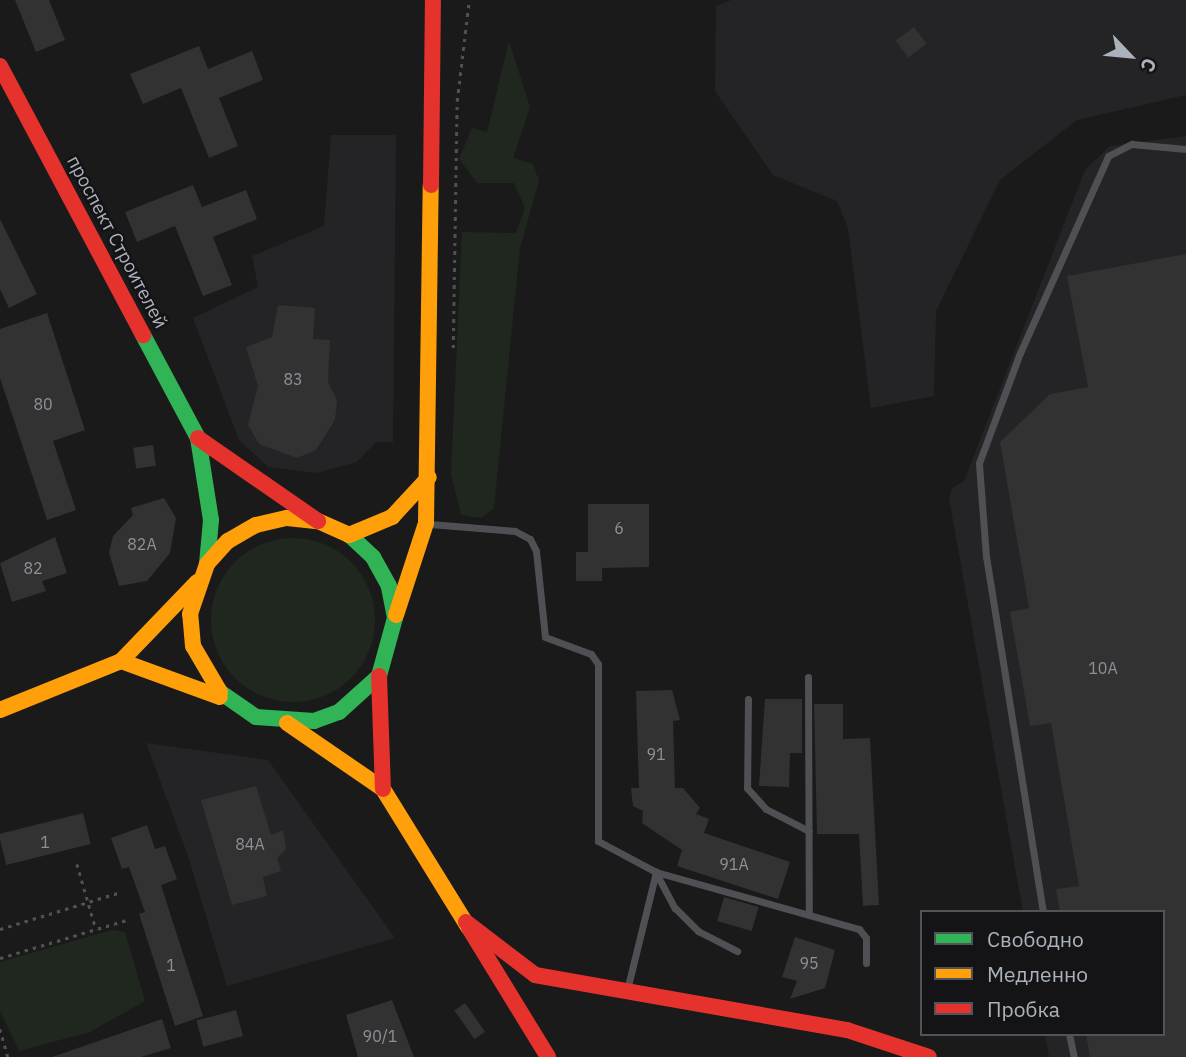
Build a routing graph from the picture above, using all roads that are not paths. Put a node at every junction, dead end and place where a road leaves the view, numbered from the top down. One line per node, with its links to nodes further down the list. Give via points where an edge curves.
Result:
1 (433, 0): 5 (main road)
2 (0, 66): 4 (main road, проспект Строителей)
3 (1186, 149): 22 (lane, via 1132,144 1108,156 1020,353 979,463 986,556)
4 (198, 438): 6 (main road); 9 (main road, via 211,520)
5 (429, 477): 7 (main road); 8 (main road, via 392,517)
6 (318, 521): 8 (main road); 9 (main road, via 287,518 256,525 228,541)
7 (426, 523): 11 (main road); 21 (lane, via 515,531 530,539 545,638 592,654 598,664 598,841)
8 (349, 535): 11 (main road, via 373,557 389,586)
9 (207, 564): 10 (main road)
10 (197, 582): 12 (main road); 16 (main road, via 190,614 193,646 206,676)
11 (395, 618): 13 (main road, via 391,648)
12 (121, 661): 16 (main road); 17 (main road)
13 (379, 676): 18 (main road, via 340,712); 19 (main road)
14 (808, 677): 20 (lane)
15 (748, 699): 20 (lane, via 747,788 766,809)
16 (228, 701): 18 (main road, via 256,716)
17 (0, 710)
18 (288, 723): 19 (main road)
19 (383, 789): 24 (main road)
20 (809, 831): 23 (lane)
21 (656, 872): 23 (lane); 25 (lane, via 675,908 690,924); 27 (lane)
22 (1044, 910)
23 (809, 915): 26 (lane, via 859,929 866,938)
24 (466, 922): 27 (main road, via 535,975); 29 (main road)
25 (737, 951)
26 (866, 963)
27 (626, 991): 30 (main road, via 847,1030)
28 (1069, 1036): 31 (lane)
29 (548, 1057)
30 (929, 1057)
31 (1074, 1057)

